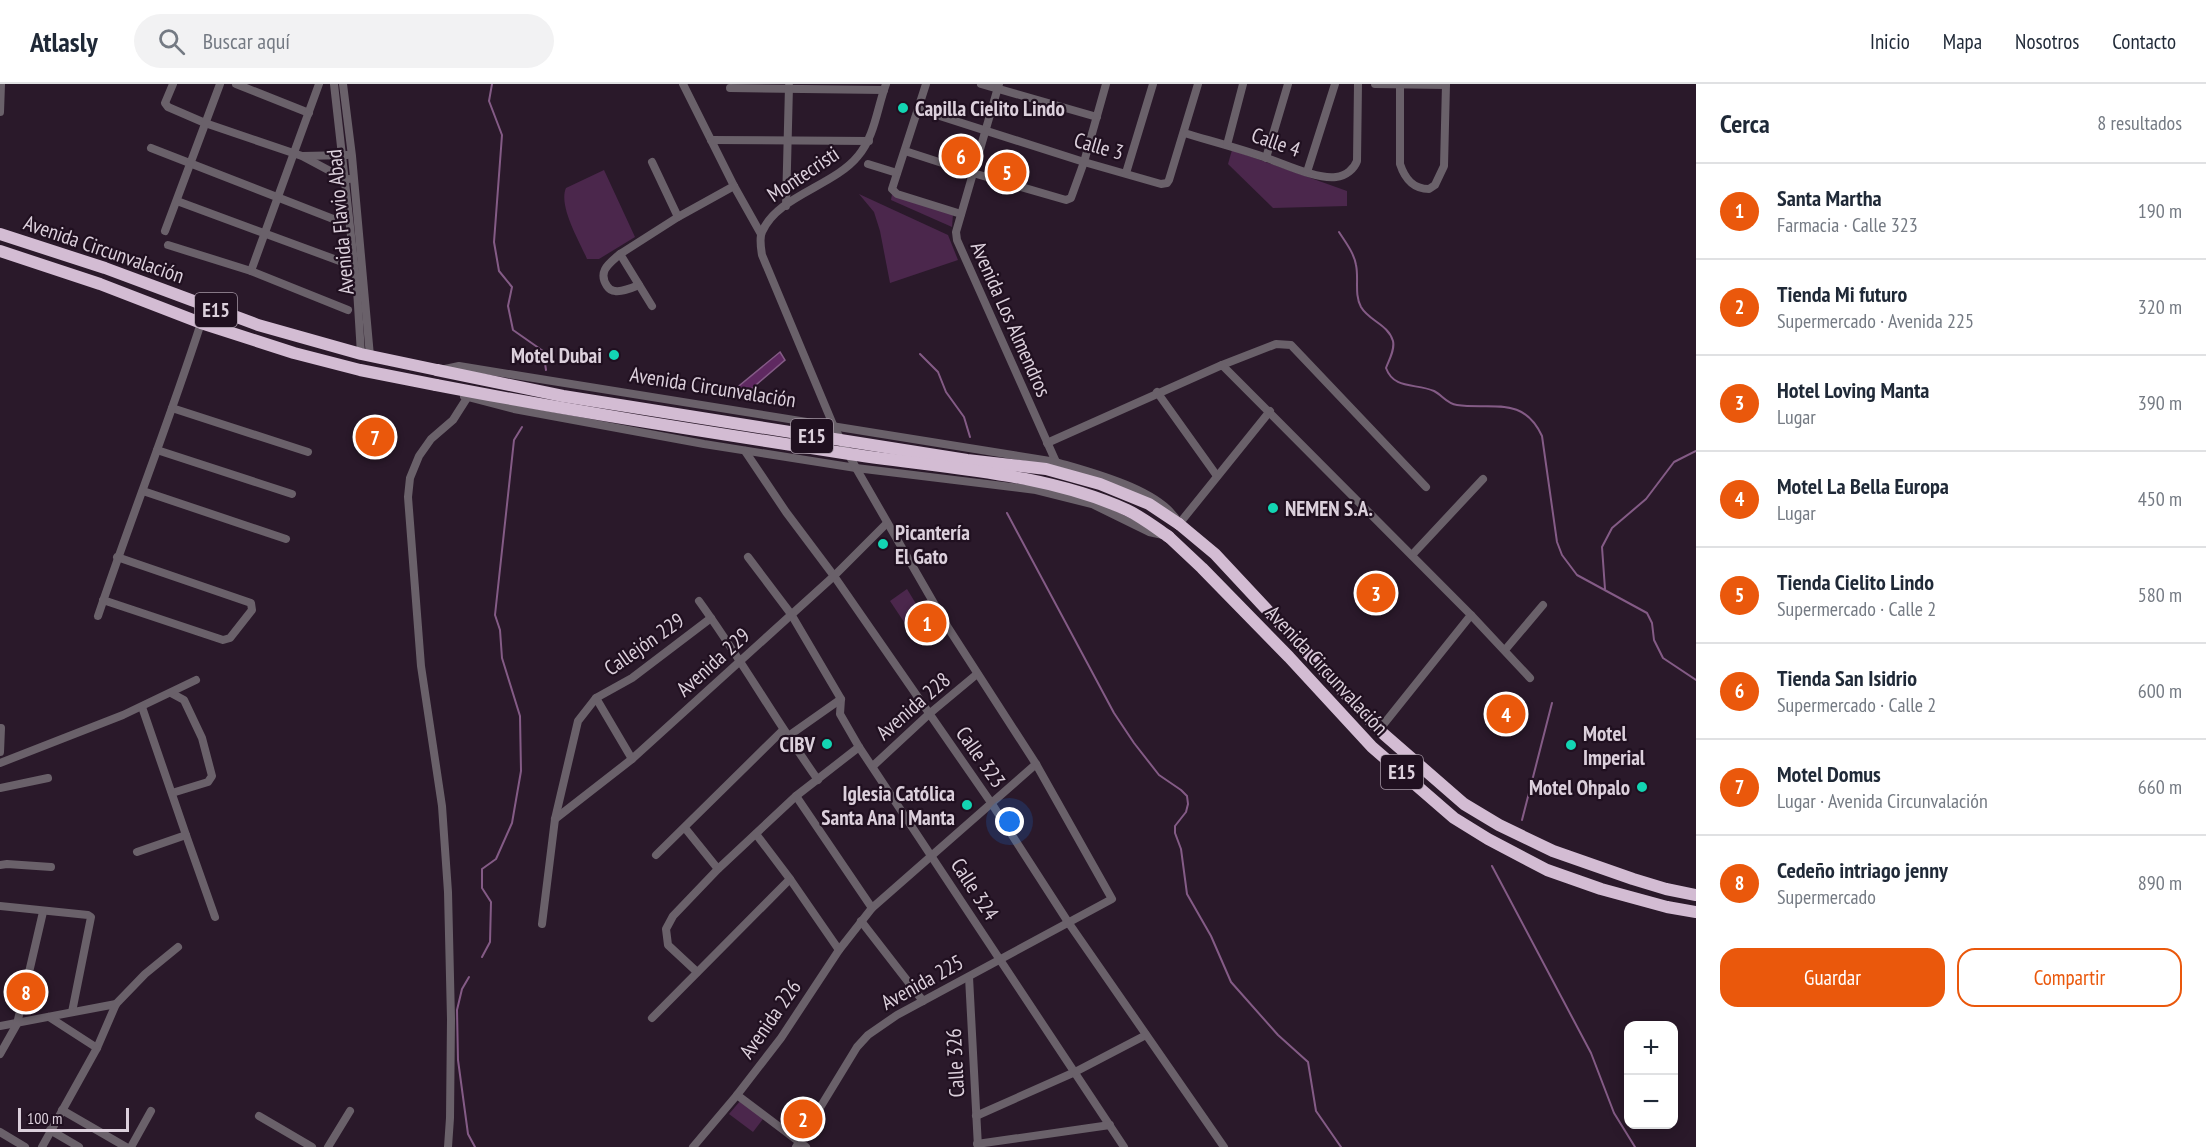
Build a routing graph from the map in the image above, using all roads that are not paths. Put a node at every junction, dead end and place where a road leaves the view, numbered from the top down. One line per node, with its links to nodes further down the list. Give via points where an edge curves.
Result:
1 (1, 84): 26 (street)
2 (173, 84): 29 (street, via 166,105)
3 (220, 84): 29 (street)
4 (237, 84): 27 (street)
5 (319, 84): 27 (street)
6 (334, 84): 38 (street, Avenida Flavio Abad)
7 (343, 84): 40 (street, Avenida Flavio Abad)
8 (683, 84): 33 (street)
9 (926, 84): 25 (street)
10 (981, 84): 21 (street)
11 (1106, 84): 28 (street)
12 (1153, 84): 48 (street)
13 (1198, 84): 31 (street)
14 (1243, 84): 35 (street)
15 (1288, 84): 41 (street)
16 (1335, 84): 46 (street)
17 (1358, 84): 46 (street, Calle 4, via 1354,167 1336,177)
18 (1375, 84): 19 (street)
19 (1400, 85): 20 (street); 20 (street, via 1400,164 1408,181 1420,189 1435,185 1444,166)
20 (1446, 85)
21 (998, 86): 28 (street); 30 (street, Avenida Los Almendros)
22 (789, 87): 23 (street); 24 (street); 32 (street)
23 (885, 87): 34 (street, Montecristi)
24 (730, 88)
25 (918, 109): 30 (street, Calle 3); 37 (street)
26 (0, 112)
27 (309, 112): 39 (street)
28 (1097, 117): 43 (street)
29 (205, 123): 39 (street); 44 (street)
30 (986, 129): 43 (street, Calle 3); 47 (street, Avenida Los Almendros)
31 (1184, 133): 35 (street, Calle 4); 48 (street, Calle 3, via 1167,183)
32 (789, 139): 33 (street); 34 (street); 54 (street)
33 (711, 140): 51 (street)
34 (869, 141): 54 (street, Montecristi, via 838,175)
35 (1227, 145): 41 (street, Calle 4)
36 (151, 148): 44 (street)
37 (905, 151): 47 (street); 49 (street)
38 (341, 154): 39 (street); 40 (street); 50 (street, Avenida Flavio Abad)
39 (298, 155): 50 (street); 52 (street)
40 (352, 156): 50 (street, Avenida Flavio Abad)
41 (1266, 158): 46 (street, Calle 4)
42 (652, 162): 56 (street)
43 (1084, 162): 47 (street, via 1071,198 1066,200); 48 (street, Calle 3)
44 (190, 163): 52 (street); 53 (street)
45 (868, 164): 49 (street)
46 (1307, 172)
47 (973, 173): 55 (street, Avenida Los Almendros)
48 (1126, 173)
49 (897, 174): 55 (street, via 892,189 897,194)
50 (350, 179): 75 (street, Avenida Flavio Abad)
51 (734, 186): 56 (street); 61 (street)
52 (278, 198): 57 (street); 59 (street)
53 (177, 201): 58 (street); 59 (street)
54 (786, 206): 61 (street, Montecristi)
55 (961, 214): 84 (street, Avenida Los Almendros, via 956,232 960,250)
56 (678, 217): 64 (street)
57 (341, 222)
58 (165, 231)
59 (265, 233): 66 (street); 67 (street)
60 (0, 234): 65 (highway, Avenida Circunvalación / E15)
61 (760, 234): 83 (street, Montecristi, via 771,280)
62 (168, 244): 67 (street)
63 (0, 251): 68 (highway, Avenida Circunvalación / E15)
64 (620, 254): 70 (street); 70 (street, via 603,271 605,283 615,291)
65 (75, 258): 68 (highway); 69 (highway, Avenida Circunvalación / E15)
66 (345, 262)
67 (251, 271): 73 (street)
68 (69, 274): 71 (highway, Avenida Circunvalación / E15)
69 (146, 284): 71 (highway); 75 (highway, Avenida Circunvalación / E15, via 258,325)
70 (639, 285): 72 (street)
71 (139, 298): 74 (highway, Avenida Circunvalación / E15)
72 (652, 306)
73 (348, 310)
74 (201, 323): 78 (highway, Avenida Circunvalación / E15, via 294,353); 81 (street)
75 (365, 355): 77 (highway, Avenida Circunvalación / E15)
76 (1222, 365): 79 (street); 82 (street); 92 (street, via 1276,344 1291,345)
77 (437, 370): 83 (street, Avenida Circunvalación / E15, via 459,366); 96 (highway, Avenida Circunvalación / E15, bridge, via 563,396 1046,469 1100,484 1149,504)
78 (436, 385): 80 (street, Avenida Circunvalación / E15); 97 (highway, Avenida Circunvalación / E15, bridge, via 570,410 1038,480 1130,511)
79 (1157, 392): 84 (street); 90 (street)
80 (467, 398): 86 (street, Avenida Circunvalación / E15); 192 (street, via 453,420 419,456 408,497 421,666 442,806 448,892)
81 (172, 408): 85 (street); 87 (street)
82 (1270, 411): 90 (street); 99 (street)
83 (834, 427): 88 (street, Avenida Circunvalación / E15); 89 (street, Montecristi)
84 (1047, 443): 88 (street, Avenida Los Almendros)
85 (157, 450): 93 (street); 94 (street)
86 (745, 451): 89 (street, Avenida Circunvalación / E15); 102 (street, Calle 323)
87 (308, 452)
88 (1056, 462): 96 (street, Avenida Circunvalación / E15, via 1136,489 1165,507)
89 (856, 468): 95 (street, Montecristi); 97 (street, Avenida Circunvalación / E15, via 1036,490 1092,504 1149,532)
90 (1217, 476): 96 (street)
91 (1483, 479): 99 (street)
92 (1426, 487)
93 (143, 491): 98 (street); 100 (street)
94 (292, 494)
95 (887, 523): 102 (street, Avenida 229); 112 (street, Montecristi)
96 (1179, 524): 120 (highway, Avenida Circunvalación / E15, via 1215,554)
97 (1169, 537): 121 (highway, Avenida Circunvalación / E15)
98 (286, 539)
99 (1412, 555): 107 (street)
100 (117, 557): 103 (street); 103 (street, via 251,603 252,610 230,638 223,640)
101 (748, 557): 106 (street, Calle 324)
102 (834, 576): 106 (street, Avenida 229); 119 (street, Calle 323)
103 (103, 600): 108 (street)
104 (699, 601): 109 (street)
105 (1544, 605): 110 (street)
106 (792, 614): 111 (street, Avenida 229); 117 (street, Calle 324)
107 (1471, 615): 110 (street); 123 (street)
108 (98, 616)
109 (711, 618): 111 (street); 116 (street, Callejón 229, via 632,678)
110 (1505, 650): 113 (street)
111 (740, 661): 124 (street); 127 (street, Avenida 229)
112 (977, 674): 119 (street, Avenida 228); 129 (street, Montecristi)
113 (1530, 678)
114 (196, 680): 115 (street)
115 (171, 693): 118 (street); 134 (street, via 184,700 202,738 212,776 208,782)
116 (596, 698): 127 (street); 137 (street, via 578,721)
117 (841, 699): 124 (street); 125 (street, Calle 324, via 840,714)
118 (142, 707): 128 (street); 134 (street)
119 (929, 714): 130 (street, Avenida 228); 136 (street, Calle 323)
120 (1365, 715): 121 (highway); 123 (highway, Avenida Circunvalación / E15)
121 (1353, 726): 153 (highway, Avenida Circunvalación / E15, via 1454,818 1488,839 1547,870 1601,890)
122 (1, 728): 126 (street)
123 (1379, 730): 148 (highway, Avenida Circunvalación / E15, via 1464,804 1499,825 1597,867)
124 (785, 734): 132 (street); 138 (street)
125 (859, 747): 130 (street, Calle 324); 132 (street)
126 (0, 752)
127 (632, 759): 137 (street, Avenida 229)
128 (0, 763)
129 (1036, 765): 136 (street, Avenida 226); 149 (street, Montecristi)
130 (873, 766): 143 (street, Calle 324)
131 (48, 778): 133 (street)
132 (818, 780): 135 (street)
133 (0, 788)
134 (172, 793): 140 (street)
135 (796, 796): 139 (street); 151 (street)
136 (992, 804): 143 (street, Avenida 226); 156 (street, Calle 323)
137 (555, 819): 157 (street)
138 (685, 828): 142 (street); 146 (street)
139 (756, 834): 146 (street); 147 (street)
140 (186, 835): 141 (street); 154 (street)
141 (137, 852)
142 (656, 855)
143 (931, 855): 151 (street, Avenida 226); 160 (street, Calle 324)
144 (0, 865): 145 (street)
145 (51, 867)
146 (718, 869): 161 (street, via 673,916 666,929 668,945)
147 (790, 879): 159 (street); 161 (street)
148 (1696, 895)
149 (1112, 898): 156 (street, Avenida 225)
150 (0, 906): 152 (street)
151 (872, 908): 155 (street, Avenida 226)
152 (44, 912): 165 (street, via 88,915 92,920); 168 (street)
153 (1696, 912)
154 (215, 917)
155 (861, 921): 159 (street, Avenida 226); 163 (street)
156 (1068, 922): 160 (street, Avenida 225); 170 (street, Calle 323)
157 (542, 924)
158 (178, 947): 164 (street)
159 (838, 950): 174 (street, Avenida 226, via 781,1038)
160 (1000, 959): 162 (street, Avenida 225); 173 (street, Calle 324)
161 (697, 972): 167 (street)
162 (969, 977): 163 (street, Avenida 225); 179 (street, Calle 326)
163 (923, 1001): 183 (street, Avenida 225, via 868,1035 857,1047)
164 (116, 1004): 165 (street); 171 (street)
165 (72, 1012): 166 (street)
166 (49, 1017): 168 (street); 171 (street)
167 (652, 1018)
168 (17, 1024): 169 (street); 172 (street)
169 (0, 1026)
170 (1146, 1035): 173 (street); 195 (street, Calle 323)
171 (97, 1048): 175 (street)
172 (0, 1054)
173 (1075, 1072): 179 (street); 180 (street, Calle 324)
174 (737, 1095): 183 (street); 193 (street, Avenida 226)
175 (62, 1110): 181 (street); 188 (street)
176 (350, 1111): 191 (street)
177 (151, 1112): 189 (street)
178 (259, 1116): 190 (street)
179 (976, 1116): 184 (street, Calle 326)
180 (1110, 1125): 184 (street); 194 (street, Calle 324)
181 (50, 1130): 186 (street); 187 (street)
182 (0, 1132): 185 (street)
183 (801, 1145)
184 (978, 1145)
185 (25, 1147)
186 (42, 1147)
187 (79, 1147)
188 (126, 1147)
189 (131, 1147)
190 (312, 1147)
191 (328, 1147)
192 (448, 1147)
193 (693, 1147)
194 (1125, 1147)
195 (1224, 1147)

